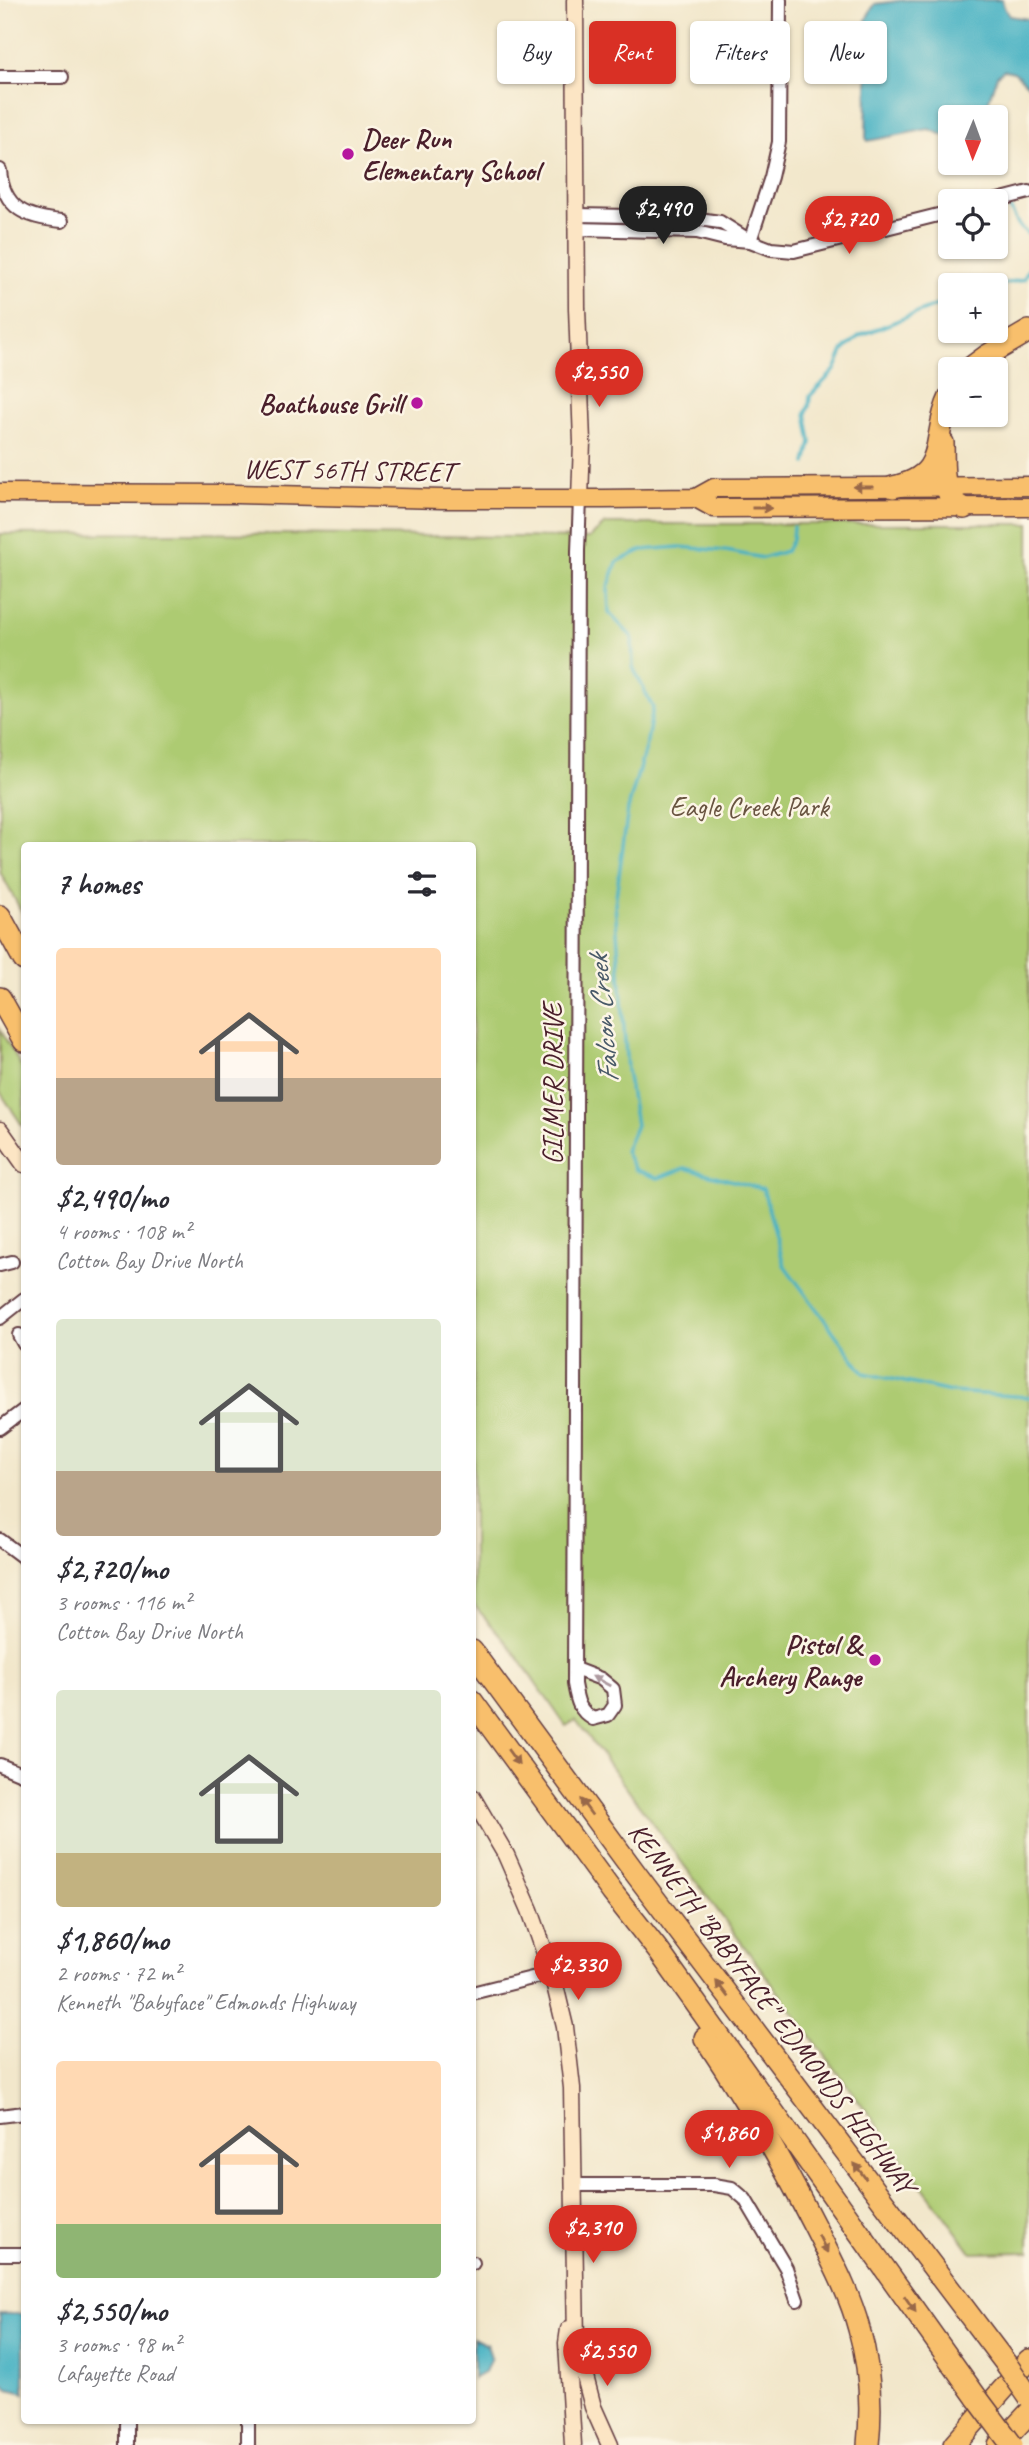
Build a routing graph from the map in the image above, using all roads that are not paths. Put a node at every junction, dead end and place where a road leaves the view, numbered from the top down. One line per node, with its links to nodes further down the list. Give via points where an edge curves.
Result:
1 (575, 0): 10 (street)
2 (780, 0): 11 (street, via 779,142)
3 (0, 77): 4 (street)
4 (62, 77)
5 (0, 170): 9 (street, via 5,191 19,210)
6 (1029, 192): 7 (street)
7 (1008, 197)
8 (938, 215): 11 (street, via 803,250 785,251)
9 (62, 221)
10 (577, 222): 11 (street); 20 (street)
11 (750, 241)
12 (1029, 331): 13 (highway)
13 (985, 357)
14 (942, 427): 16 (highway, via 926,474); 17 (highway)
15 (1029, 486): 17 (main road, WEST 56TH STREET)
16 (893, 487): 17 (main road, WEST 56TH STREET); 19 (main road, WEST 56TH STREET, one-way to 19, via 714,488)
17 (946, 487): 22 (highway, via 951,499)
18 (0, 494): 20 (main road, WEST 56TH STREET)
19 (696, 498): 20 (main road, WEST 56TH STREET); 22 (main road, WEST 56TH STREET, one-way to 22, via 714,508)
20 (580, 499): 36 (street, GILMER DRIVE)
21 (1029, 507): 22 (main road, WEST 56TH STREET)
22 (964, 508)
23 (0, 916): 24 (highway)
24 (21, 954)
25 (0, 998): 26 (highway)
26 (21, 1036)
27 (0, 1130): 28 (street)
28 (21, 1160)
29 (21, 1301): 30 (street)
30 (0, 1318)
31 (21, 1412): 32 (street)
32 (0, 1428)
33 (0, 1540): 34 (street)
34 (21, 1556)
35 (476, 1656): 53 (highway, KENNETH "BABYFACE" EDMONDS HIGHWAY, one-way to 35, bridge)
36 (575, 1669)
37 (476, 1707): 41 (highway, KENNETH "BABYFACE" EDMONDS HIGHWAY, one-way to 41)
38 (0, 1765): 39 (street)
39 (21, 1774)
40 (476, 1804): 42 (street, via 506,1855)
41 (612, 1892): 62 (highway, one-way to 62, via 746,2104 829,2254 865,2353 871,2401); 65 (highway, KENNETH "BABYFACE" EDMONDS HIGHWAY, one-way to 65, bridge)
42 (552, 1973): 43 (street); 46 (street, via 571,2062)
43 (476, 1992)
44 (21, 2113): 45 (street)
45 (0, 2116)
46 (573, 2185): 49 (street); 50 (street, via 732,2188 745,2199 786,2268)
47 (0, 2254): 48 (street)
48 (21, 2254)
49 (575, 2296): 51 (street); 60 (street, via 567,2343)
50 (797, 2300)
51 (576, 2342): 60 (street, via 579,2371); 61 (street, via 593,2407)
52 (1029, 2360): 63 (highway)
53 (1029, 2396)
54 (1029, 2413): 64 (highway)
55 (127, 2424): 58 (street)
56 (248, 2424): 59 (street)
57 (1029, 2430): 65 (highway)
58 (127, 2445)
59 (248, 2445)
60 (574, 2445)
61 (610, 2445)
62 (868, 2445)
63 (954, 2445)
64 (999, 2445)
65 (1013, 2445)

